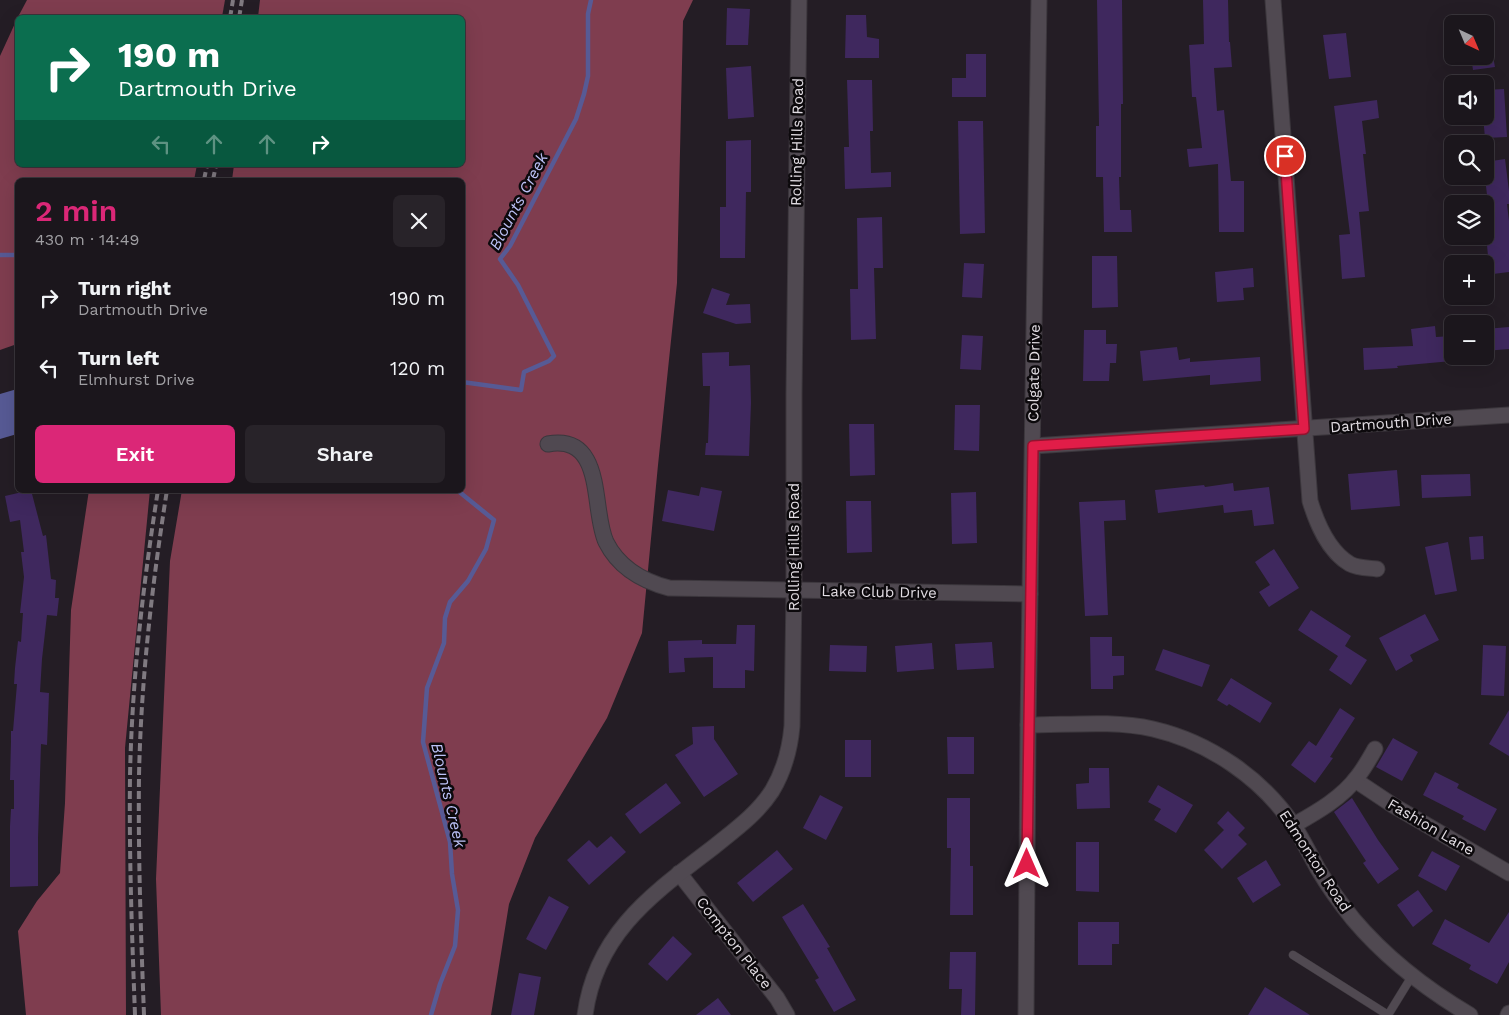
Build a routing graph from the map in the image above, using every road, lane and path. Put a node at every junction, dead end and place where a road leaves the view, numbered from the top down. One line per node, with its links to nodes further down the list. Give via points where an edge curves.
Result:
1 (799, 0): 9 (street, Rolling Hills Road)
2 (1039, 0): 7 (street, Colgate Drive)
3 (1273, 0): 5 (street)
4 (1509, 415): 5 (street, Dartmouth Drive)
5 (1304, 429): 7 (street, Dartmouth Drive); 8 (street, via 1310,501 1320,528 1338,555 1351,566)
6 (548, 444): 9 (street, Lake Club Drive, via 571,446 589,461 606,542 624,566 637,576 669,588)
7 (1033, 446): 10 (street, Colgate Drive)
8 (1377, 569)
9 (794, 590): 10 (street, Lake Club Drive); 15 (street, Rolling Hills Road, via 792,726 783,770 772,791 746,822)
10 (1030, 594): 11 (street, Colgate Drive)
11 (1028, 725): 14 (street, Edmonton Road, via 1136,726 1195,743 1250,777); 21 (street, Colgate Drive)
12 (1375, 749): 13 (street)
13 (1355, 780): 14 (street, via 1336,799); 16 (street, Fashion Lane)
14 (1294, 825): 18 (street, Edmonton Road, via 1353,919)
15 (679, 873): 19 (street, Rolling Hills Road, via 657,890 614,938 600,962); 20 (street, Compton Place)
16 (1509, 873)
17 (1293, 956): 22 (lane)
18 (1412, 976): 22 (lane); 23 (street, Edmonton Road)
19 (585, 1015)
20 (787, 1015)
21 (1026, 1015)
22 (1388, 1015)
23 (1470, 1015)

